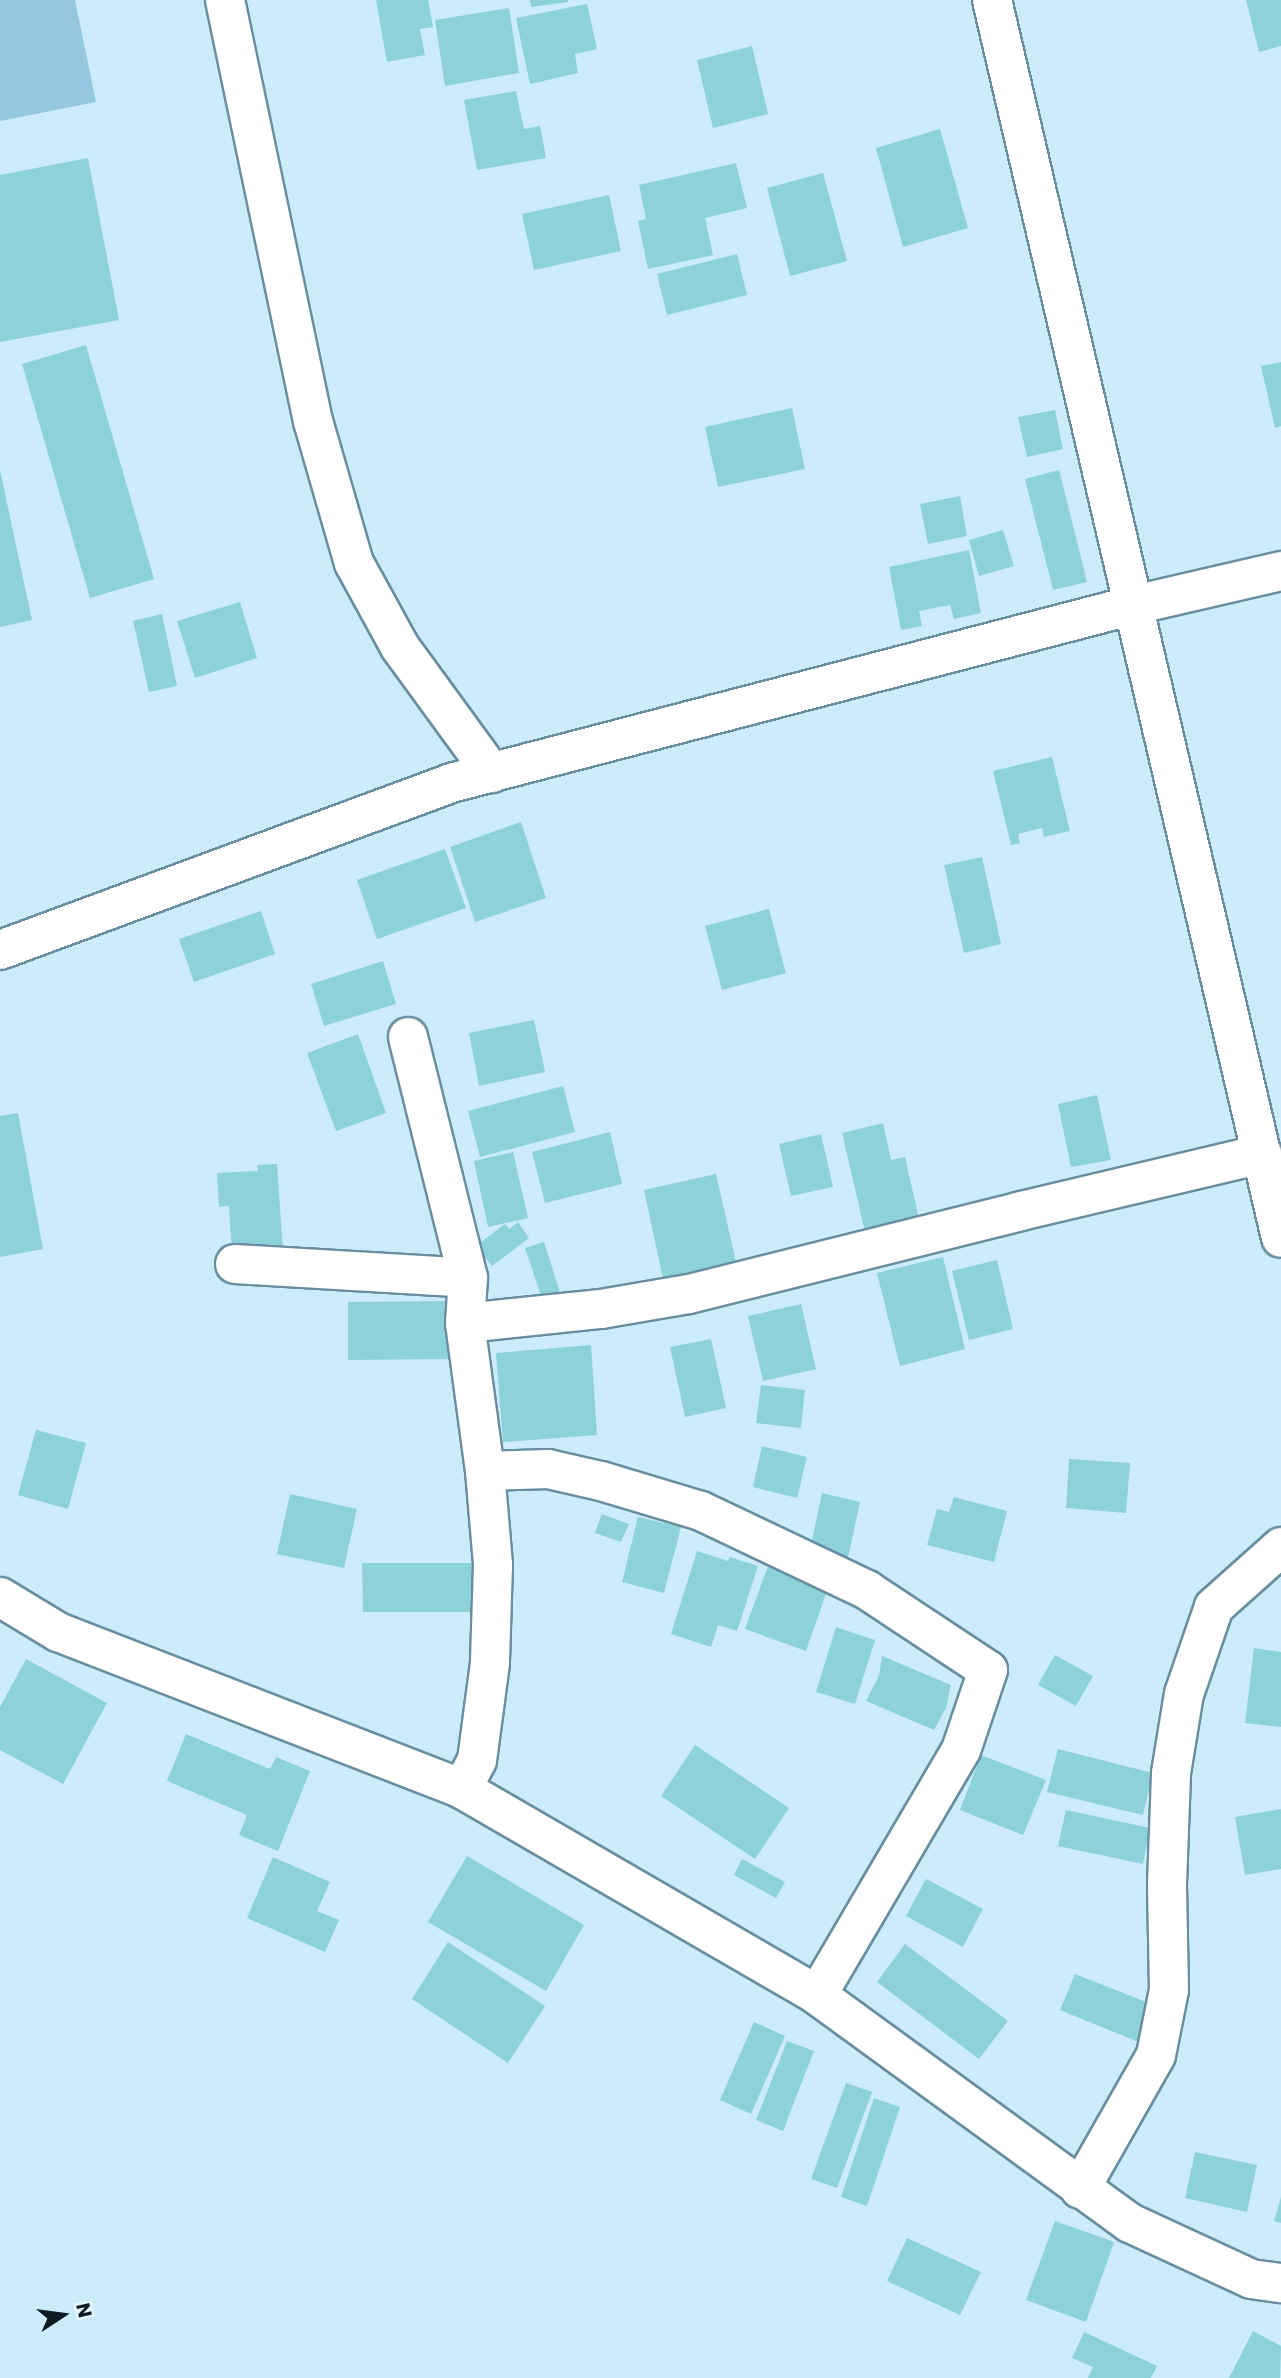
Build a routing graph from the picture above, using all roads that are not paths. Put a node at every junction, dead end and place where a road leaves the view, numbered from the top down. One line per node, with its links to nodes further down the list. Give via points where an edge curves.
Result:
1 (225, 0): 5 (street, via 313,421 354,563 400,647)
2 (992, 0): 4 (street)
3 (1281, 572): 4 (street)
4 (1134, 605): 5 (street); 8 (street)
5 (492, 772): 6 (street, via 451,783)
6 (0, 950)
7 (408, 1037): 11 (street)
8 (1267, 1143): 9 (street); 12 (street, via 689,1294 601,1309)
9 (1281, 1238)
10 (235, 1264): 11 (street)
11 (468, 1278): 12 (street)
12 (465, 1323): 13 (street)
13 (485, 1471): 16 (street, via 493,1565 490,1663 478,1760); 17 (street, via 548,1469 701,1511 867,1590 988,1670 961,1750)
14 (1281, 1546): 18 (street, via 1214,1608 1184,1694 1171,1773 1167,2003 1156,2055)
15 (0, 1597): 16 (street, via 58,1632)
16 (462, 1789): 17 (street)
17 (817, 1995): 18 (street)
18 (1080, 2189): 19 (street, via 1142,2229 1251,2279)
19 (1281, 2283)

